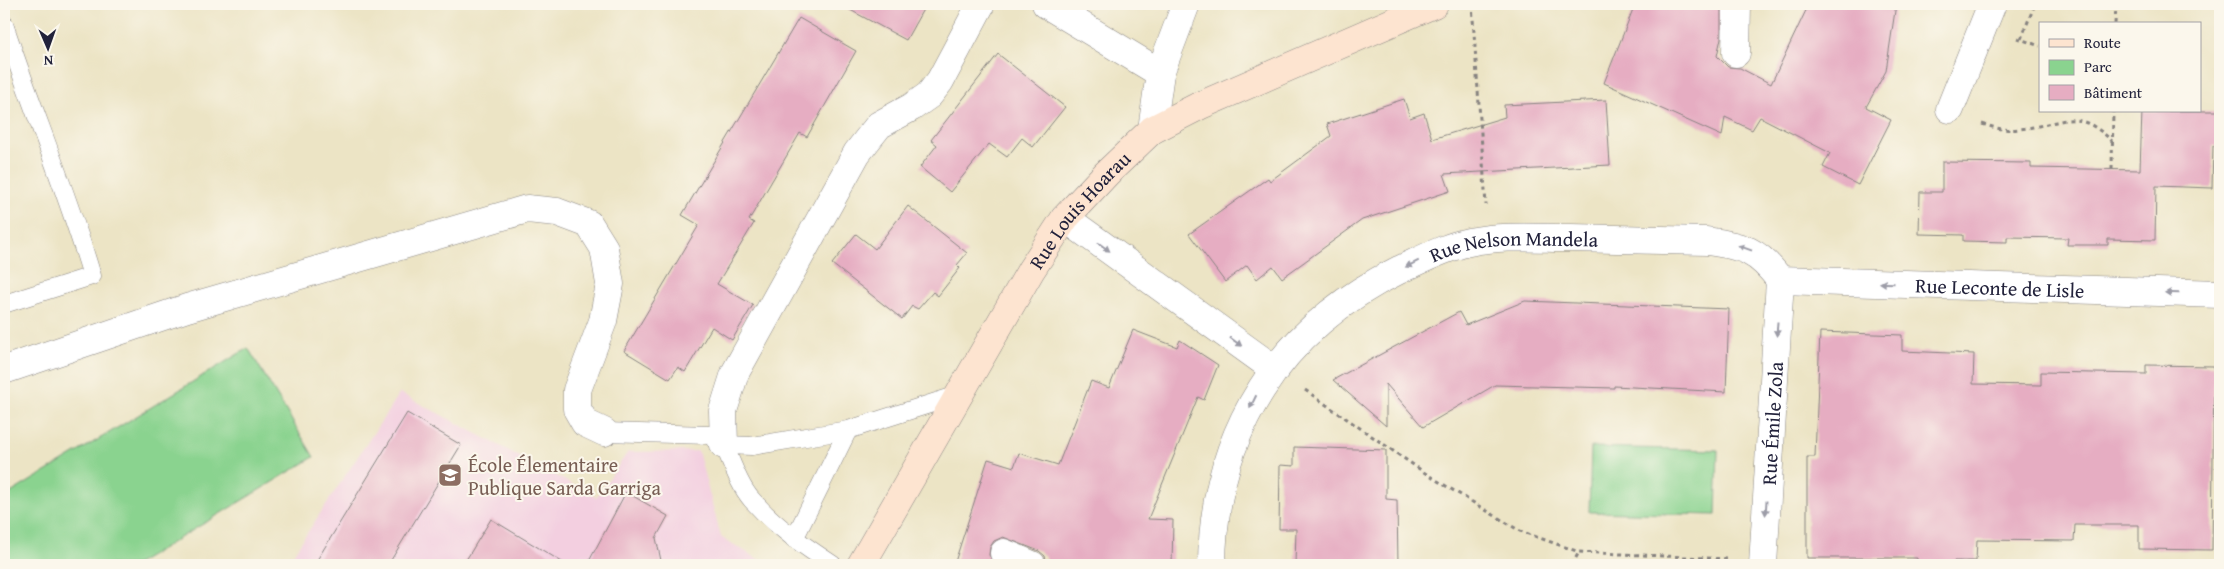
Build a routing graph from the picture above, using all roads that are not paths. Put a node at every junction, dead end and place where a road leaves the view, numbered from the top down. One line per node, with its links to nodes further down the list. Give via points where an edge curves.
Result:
1 (981, 4): 21 (street, via 940,81 929,95 879,125 857,153 735,373 723,411)
2 (1046, 4): 9 (street)
3 (1186, 4): 9 (street)
4 (1434, 4): 11 (main road, Rue Louis Hoarau, via 1199,106)
5 (1737, 4): 8 (street)
6 (1992, 4): 10 (street)
7 (4, 24): 15 (lane, via 32,108 72,208 92,276)
8 (1736, 53)
9 (1160, 72): 11 (street)
10 (1950, 109)
11 (1152, 130): 12 (main road, Rue Louis Hoarau)
12 (1065, 218): 16 (street, one-way to 16); 18 (main road, Rue Louis Hoarau)
13 (1780, 280): 14 (street, Rue Leconte de Lisle, one-way to 13); 16 (street, Rue Nelson Mandela, one-way to 16, via 1769,264 1753,251 1707,241 1508,237 1469,242 1428,256 1366,286 1323,318); 24 (street, Rue Émile Zola, one-way to 24)
14 (2220, 294)
15 (4, 304)
16 (1274, 369): 28 (street, Rue Nelson Mandela, one-way to 28, via 1255,398 1222,481 1212,531)
17 (4, 370): 20 (street, via 187,308 527,209 557,212 589,224 604,248 610,284 603,321 577,390 577,409 585,423)
18 (958, 395): 19 (lane); 26 (main road, Rue Louis Hoarau)
19 (848, 430): 21 (lane, via 752,446); 22 (lane)
20 (604, 432): 21 (lane, via 709,435)
21 (724, 445): 22 (lane, via 751,499)
22 (794, 539): 25 (lane)
23 (1004, 553): 27 (street)
24 (1763, 563)
25 (833, 565)
26 (861, 565)
27 (1032, 565)
28 (1212, 565)

